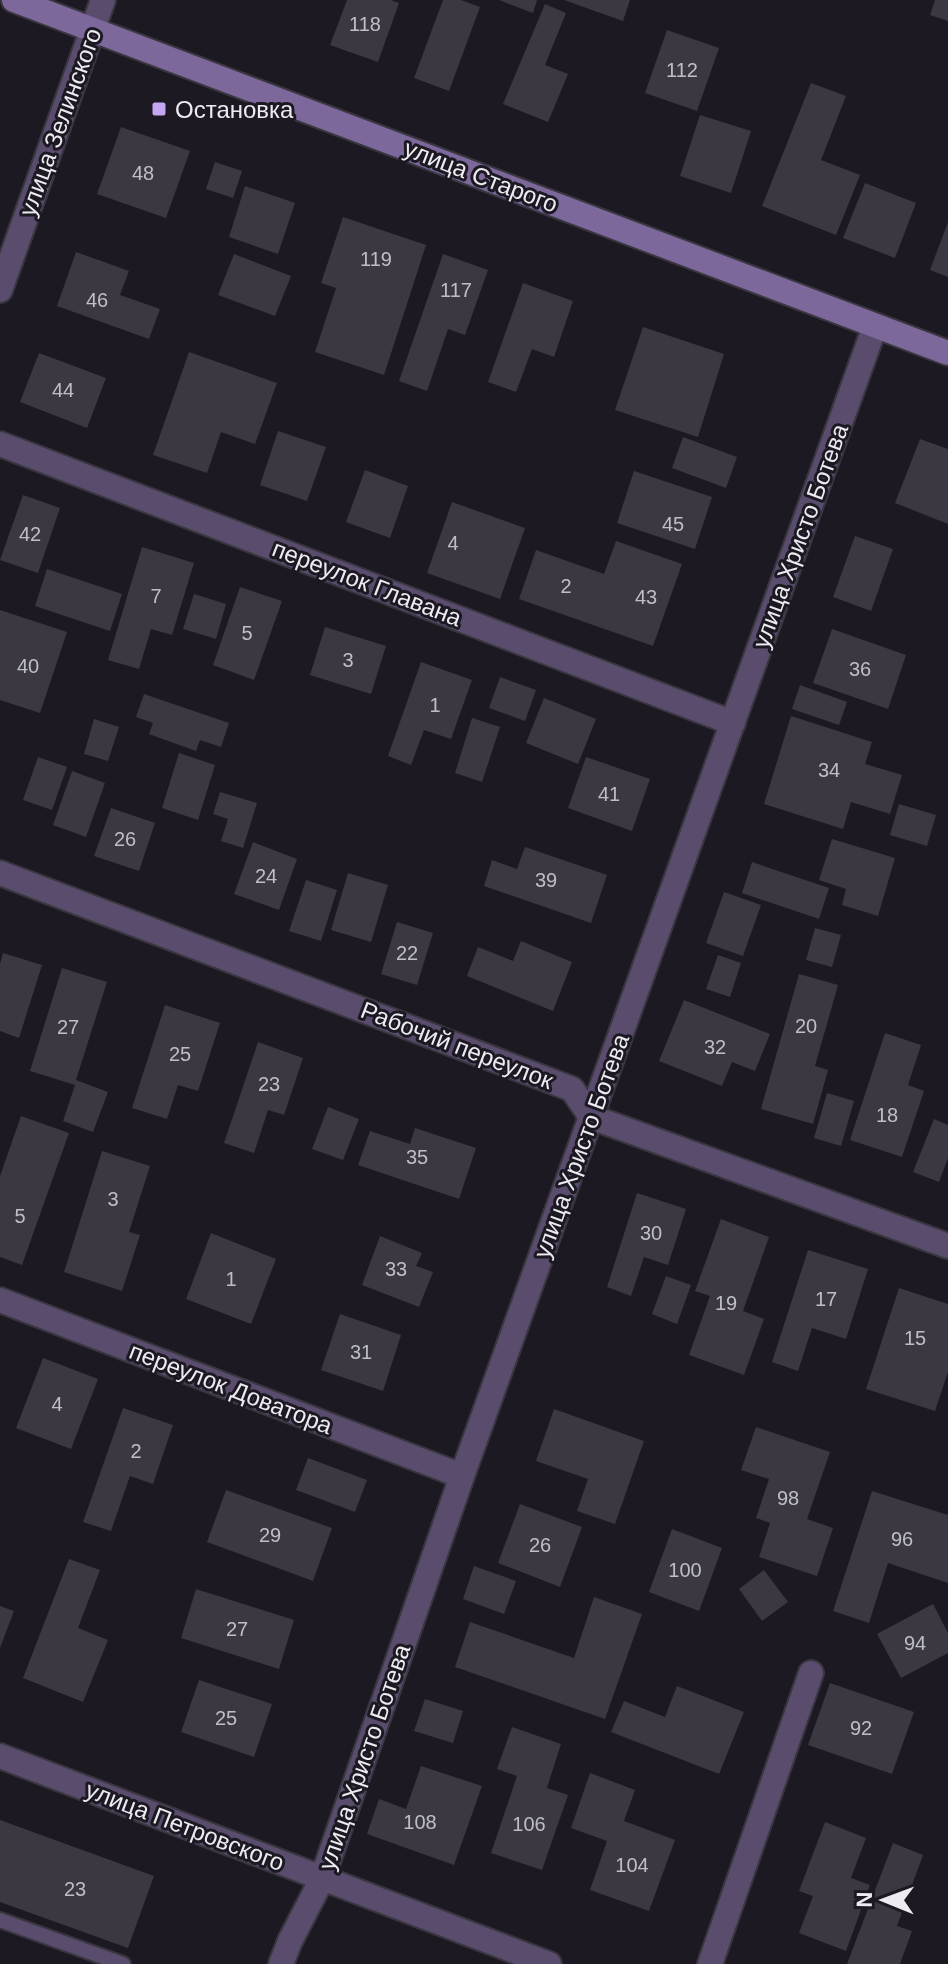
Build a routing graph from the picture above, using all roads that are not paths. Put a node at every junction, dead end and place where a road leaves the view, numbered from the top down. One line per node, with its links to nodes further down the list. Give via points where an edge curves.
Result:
1 (14, 0): 3 (street, улица Старого)
2 (103, 0): 3 (street, улица Зелинского)
3 (93, 30): 4 (street, улица Зелинского); 5 (street, улица Старого)
4 (0, 290)
5 (875, 326): 6 (street, улица Старого); 8 (street, улица Христо Ботева)
6 (948, 353)
7 (0, 444): 8 (street, переулок Главана)
8 (733, 723): 10 (street, улица Христо Ботева)
9 (0, 873): 10 (street, Рабочий переулок, via 572,1089)
10 (591, 1117): 11 (street); 13 (street, улица Христо Ботева)
11 (948, 1246)
12 (0, 1300): 13 (street, переулок Доватора)
13 (462, 1476): 16 (street, улица Христо Ботева)
14 (811, 1673): 21 (street)
15 (0, 1756): 16 (street, улица Петровского)
16 (322, 1879): 18 (street, улица Петровского); 20 (street, улица Христо Ботева)
17 (0, 1920): 19 (lane)
18 (539, 1962)
19 (123, 1964)
20 (281, 1964)
21 (710, 1964)

